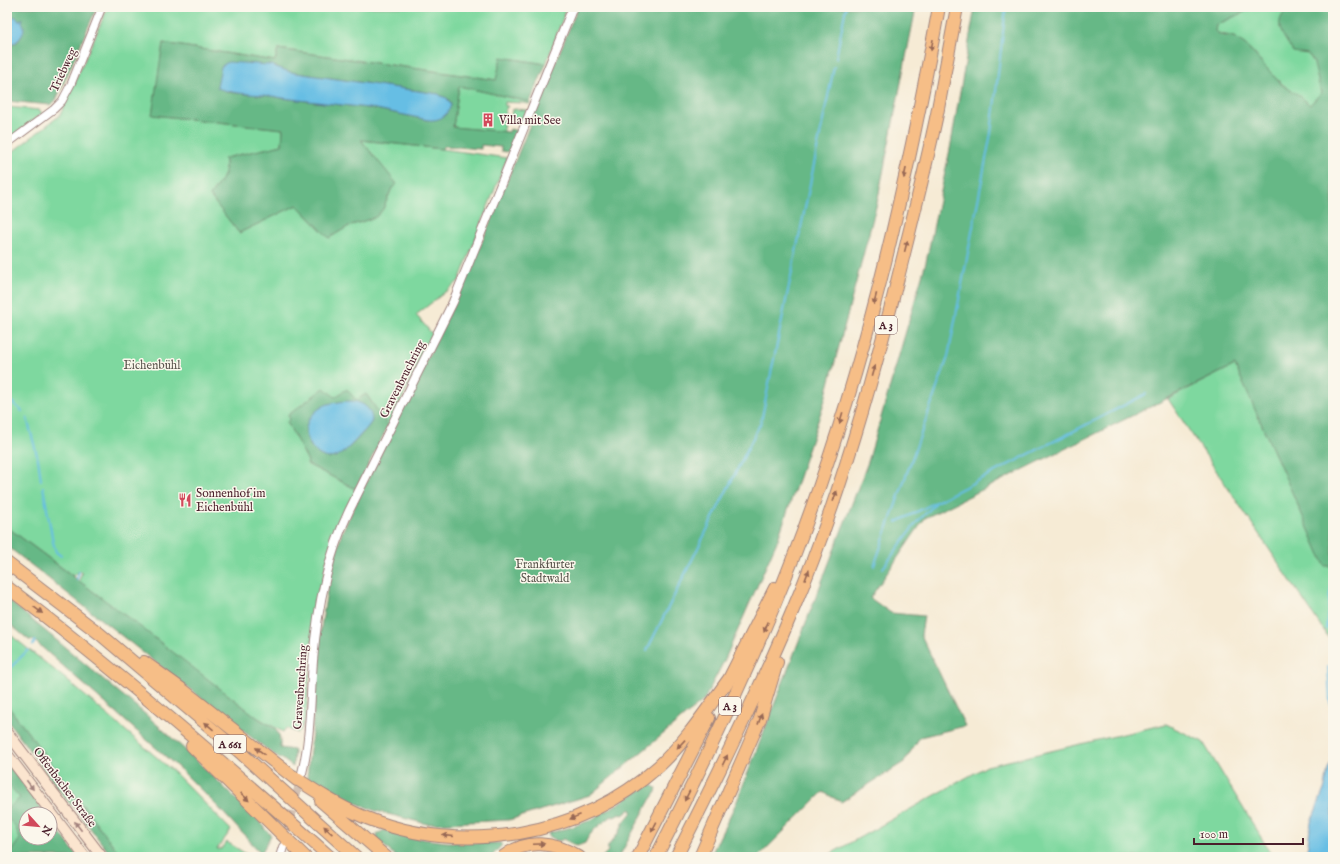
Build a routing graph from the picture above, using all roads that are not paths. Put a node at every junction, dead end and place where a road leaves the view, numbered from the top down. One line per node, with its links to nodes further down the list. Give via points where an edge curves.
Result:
1 (102, 7): 5 (street, Triebweg, via 62,101)
2 (573, 7): 15 (street, Gravenbruchring, via 453,302 336,538 326,576 314,644 307,751)
3 (939, 7): 6 (highway, A 3, one-way to 6, via 924,89 881,278 843,413)
4 (957, 7): 9 (highway, A 3, one-way to 4, via 844,471 882,340 916,205)
5 (7, 144)
6 (796, 552): 11 (highway, via 766,603); 27 (highway, A 3, one-way to 27, via 750,664)
7 (7, 563): 10 (highway, A 661)
8 (7, 587): 12 (highway, A 661, one-way to 12)
9 (793, 611): 28 (highway, A 3, one-way to 9, via 749,710); 29 (highway, one-way to 9, via 760,719)
10 (100, 634): 15 (highway, one-way to 10, via 145,662); 22 (highway, A 661, one-way to 10, via 242,754)
11 (729, 679): 15 (highway, one-way to 15, via 688,735 648,775 594,809 538,829 474,837 415,832 387,825 327,799); 26 (highway, one-way to 26)
12 (138, 691): 20 (highway, one-way to 20); 21 (highway, A 661)
13 (7, 732): 18 (main road, Offenbacher Straße, one-way to 13)
14 (7, 754): 17 (main road, one-way to 17)
15 (296, 774): 23 (highway)
16 (283, 846): 19 (street)
17 (85, 857)
18 (102, 857)
19 (280, 857)
20 (305, 857)
21 (330, 857)
22 (356, 857)
23 (386, 857)
24 (503, 857): 25 (highway, one-way to 25, via 518,848 536,844 562,847)
25 (579, 857)
26 (638, 857)
27 (656, 857)
28 (676, 857)
29 (700, 857)

